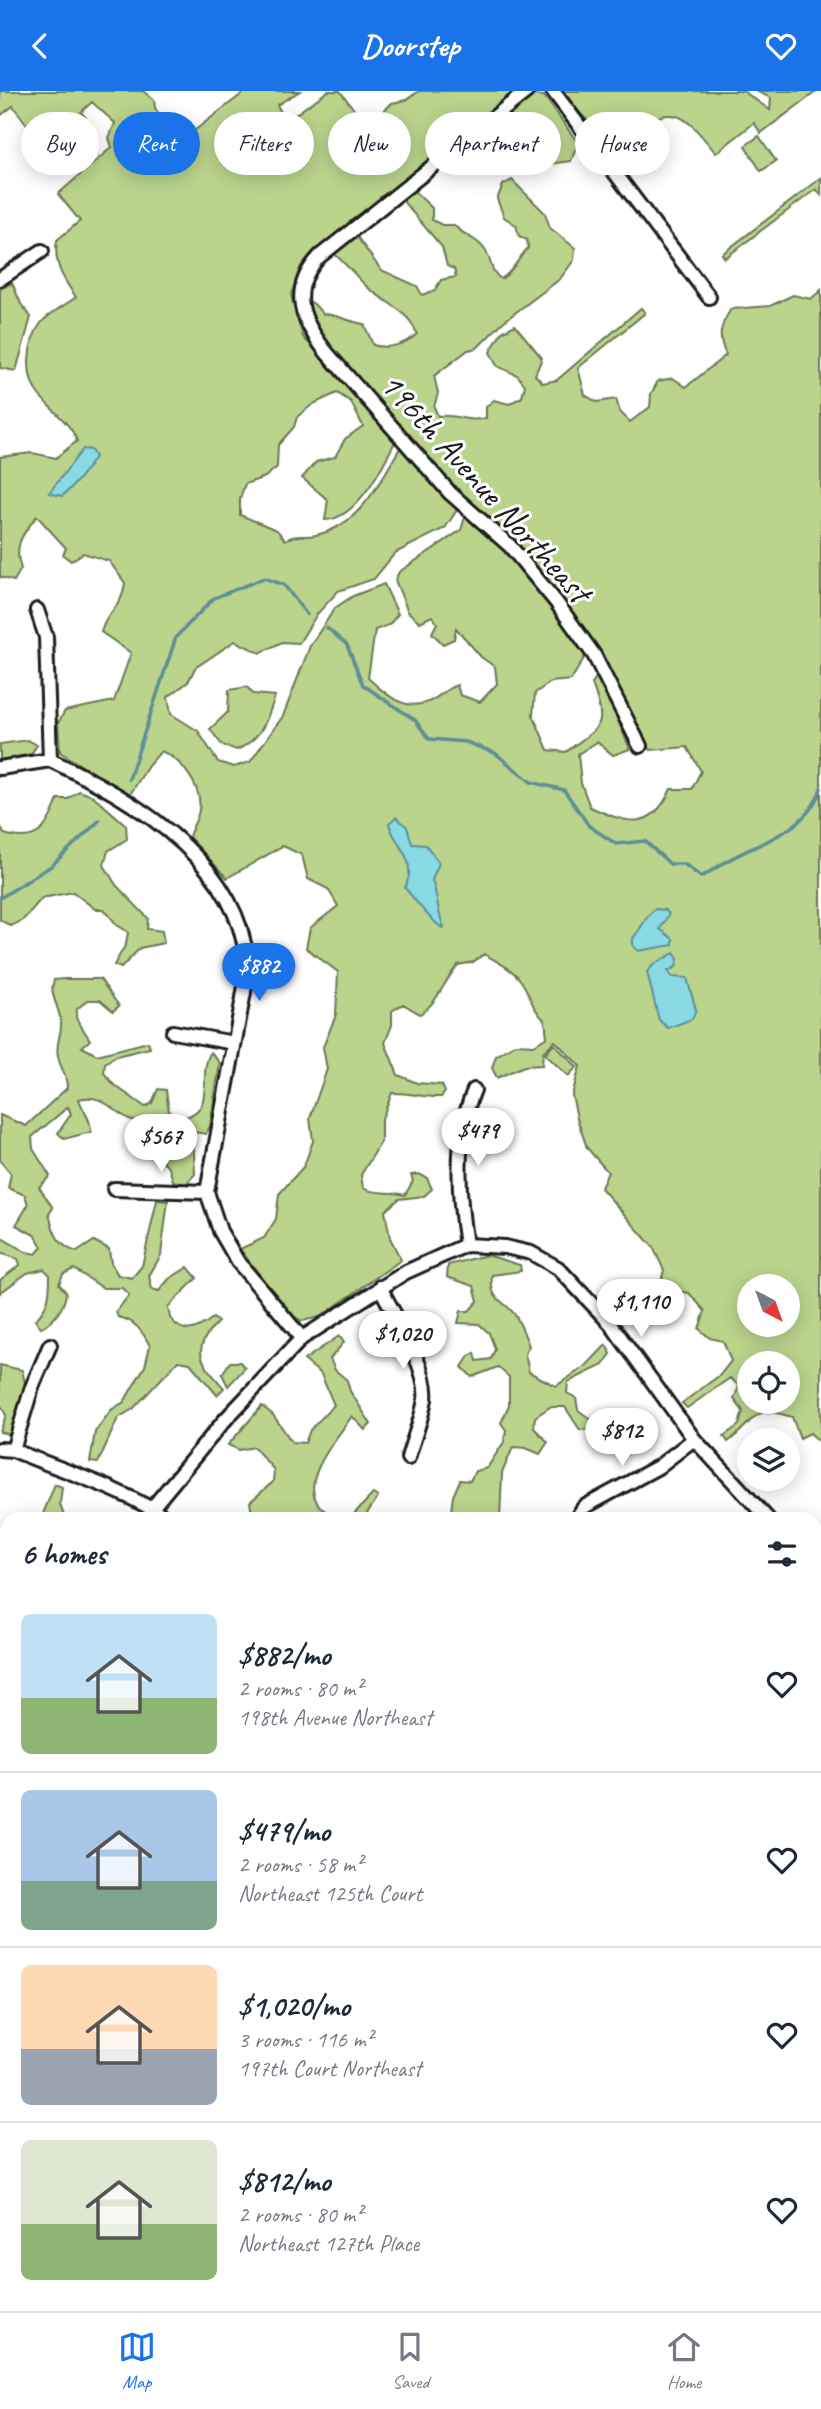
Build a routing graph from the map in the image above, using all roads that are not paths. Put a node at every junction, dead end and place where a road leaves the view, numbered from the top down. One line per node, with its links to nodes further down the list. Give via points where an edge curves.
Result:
1 (527, 91): 7 (street, 196th Avenue Northeast, via 309,268 302,282 302,311 308,329 450,493 510,546 548,592 594,655)
2 (553, 91): 5 (street)
3 (42, 251): 4 (street)
4 (0, 279)
5 (709, 297)
6 (37, 610): 8 (street, via 46,637)
7 (640, 746)
8 (50, 760): 9 (street); 11 (street, via 88,778 200,858 232,902 247,951)
9 (0, 768)
10 (173, 1032): 11 (street)
11 (234, 1043): 14 (street)
12 (474, 1090): 15 (street, via 463,1116 460,1205)
13 (114, 1189): 14 (street)
14 (207, 1192): 17 (street, via 220,1231 238,1262)
15 (466, 1245): 16 (street, via 429,1259); 19 (street, via 531,1253 558,1268 610,1323)
16 (380, 1287): 17 (street); 21 (street, via 424,1384 425,1398)
17 (302, 1338): 22 (street, via 224,1421)
18 (50, 1345): 20 (street)
19 (694, 1439): 24 (street, via 658,1467); 25 (street)
20 (7, 1450): 22 (street)
21 (408, 1458)
22 (152, 1508): 23 (street)
23 (157, 1512)
24 (581, 1512)
25 (762, 1512)

